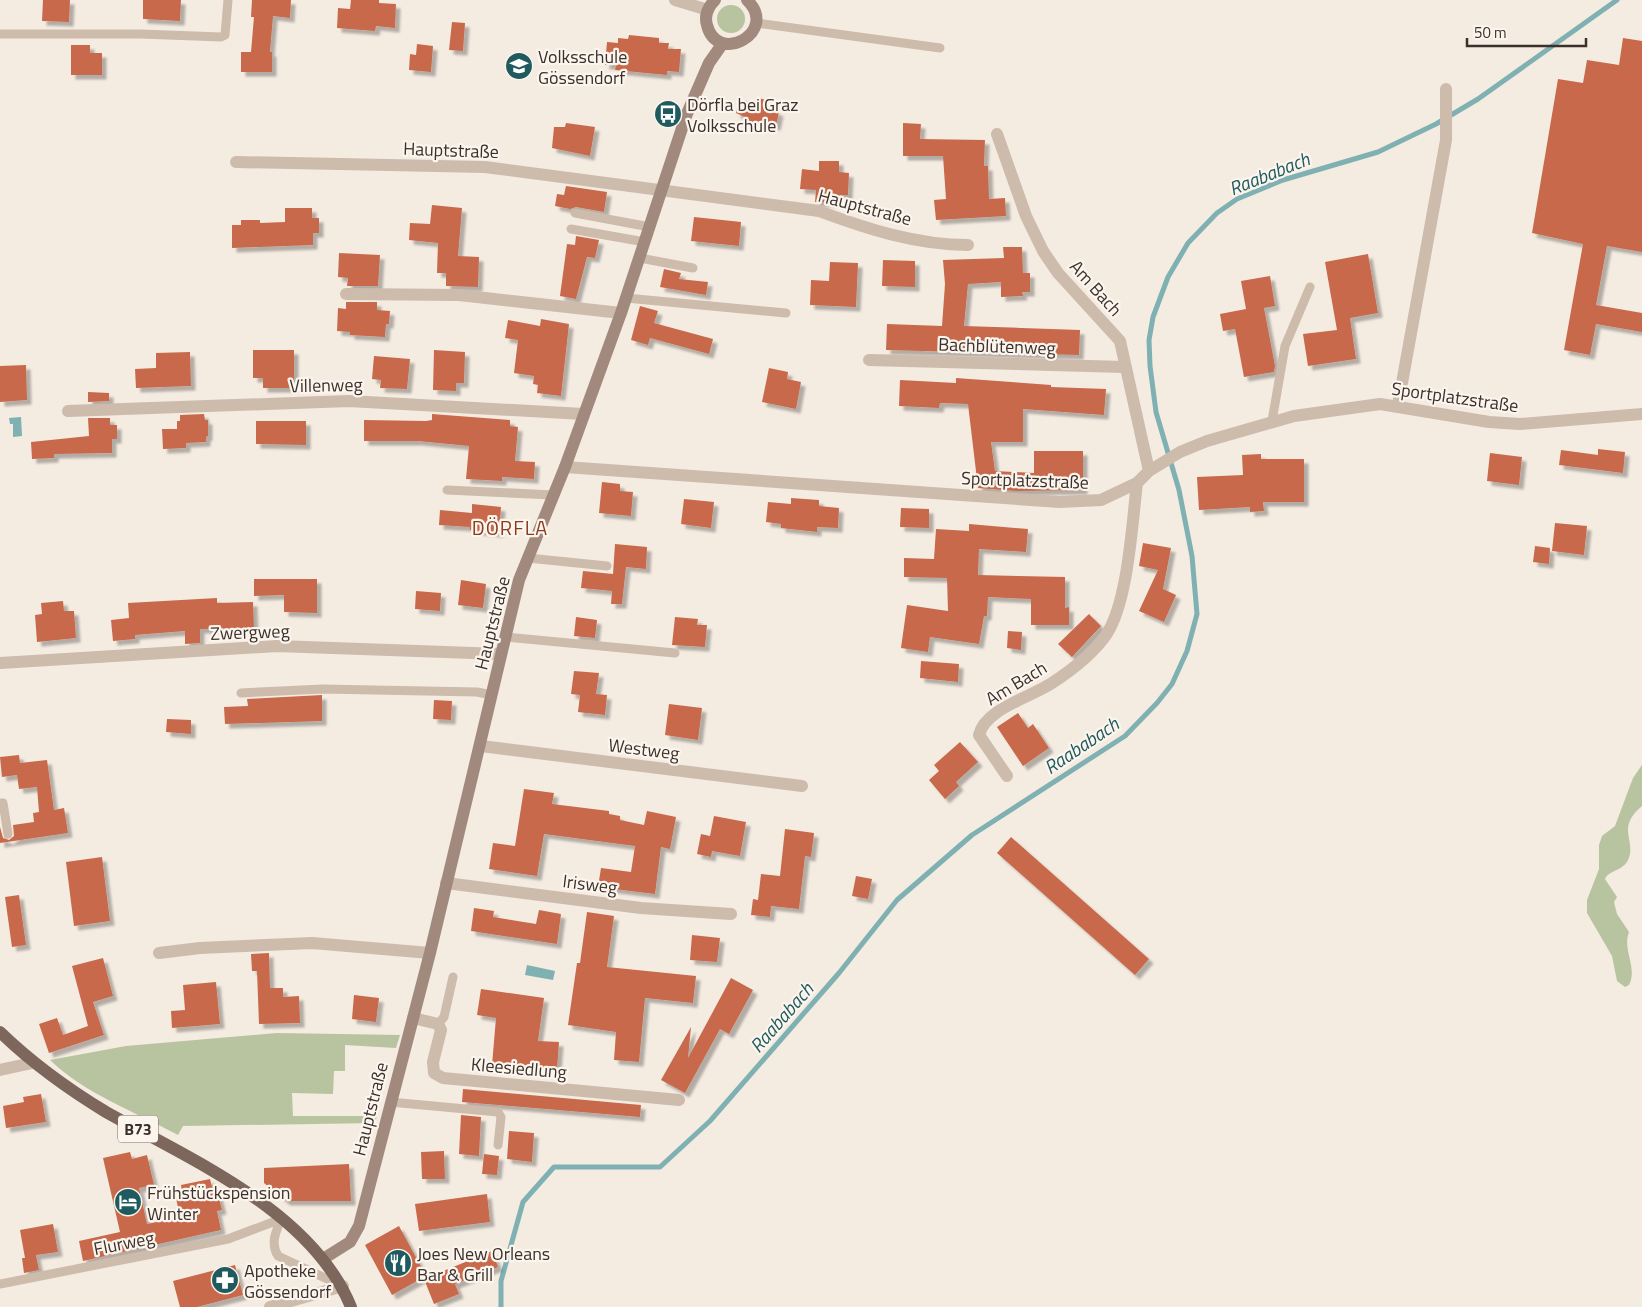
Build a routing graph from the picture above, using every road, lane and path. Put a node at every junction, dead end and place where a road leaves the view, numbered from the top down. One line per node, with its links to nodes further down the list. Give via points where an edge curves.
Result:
1 (228, 0): 6 (lane, via 225,34 221,37)
2 (675, 0): 4 (street)
3 (747, 0): 5 (main road, via 754,9)
4 (711, 5): 7 (main road, via 707,27)
5 (756, 23): 7 (main road, via 751,35 744,40); 8 (lane)
6 (0, 34)
7 (723, 43): 12 (main road, Hauptstraße, via 709,63 686,116)
8 (940, 48)
9 (1446, 94): 27 (street, via 1446,140)
10 (997, 134): 26 (street, Am Bach, via 1026,216 1044,251 1058,273 1120,341)
11 (236, 162): 12 (street, Hauptstraße, via 485,166)
12 (662, 190): 14 (main road, Hauptstraße); 17 (street, Hauptstraße, via 819,211 866,228 941,245)
13 (575, 213): 14 (lane)
14 (650, 227): 16 (main road, Hauptstraße)
15 (570, 229): 16 (lane)
16 (645, 242): 18 (main road, Hauptstraße)
17 (968, 245)
18 (640, 258): 19 (lane); 22 (main road, Hauptstraße)
19 (693, 268)
20 (1310, 288): 31 (lane, via 1285,346)
21 (346, 294): 23 (street, via 459,295)
22 (626, 298): 23 (main road, Hauptstraße); 24 (lane)
23 (621, 313): 29 (main road, Hauptstraße)
24 (786, 313)
25 (869, 360): 26 (street, Bachblütenweg)
26 (1124, 367): 33 (street, Am Bach, via 1136,406)
27 (1398, 405): 30 (street, Sportplatzstraße, via 1490,422 1520,424); 31 (street, Sportplatzstraße, via 1380,404)
28 (68, 411): 29 (street, Villenweg, via 349,401)
29 (583, 414): 32 (main road, Hauptstraße)
30 (1642, 414)
31 (1272, 421): 33 (street, Sportplatzstraße, via 1207,441 1180,452)
32 (565, 467): 34 (street, Sportplatzstraße, via 1060,502 1101,500); 36 (main road, Hauptstraße)
33 (1149, 471): 34 (street, Sportplatzstraße)
34 (1138, 483): 46 (street, Am Bach, via 1122,594 1117,614 1106,634 1092,652 1050,685 998,712 981,726 979,734)
35 (447, 490): 36 (lane)
36 (553, 495): 37 (main road, Hauptstraße)
37 (528, 558): 38 (lane); 39 (main road, Hauptstraße, via 519,580)
38 (607, 566)
39 (506, 637): 40 (main road, Hauptstraße); 41 (lane)
40 (501, 654): 42 (street, Zwergweg, via 277,646); 44 (main road, Hauptstraße)
41 (675, 654)
42 (0, 663)
43 (241, 693): 44 (lane, via 323,689)
44 (492, 695): 45 (main road, Hauptstraße)
45 (481, 746): 47 (street, Westweg); 50 (main road, Hauptstraße)
46 (1007, 776)
47 (802, 786)
48 (0, 803): 49 (lane, via 4,803)
49 (8, 834)
50 (446, 883): 51 (street, Irisweg, via 641,908); 53 (main road, Hauptstraße)
51 (731, 914)
52 (158, 953): 53 (street, via 312,943)
53 (430, 953): 55 (main road, Hauptstraße)
54 (453, 977): 56 (lane, via 444,1017)
55 (413, 1018): 56 (street); 61 (main road, Hauptstraße)
56 (438, 1024): 60 (street, Kleesiedlung, via 441,1030 433,1062 434,1073 443,1078)
57 (0, 1032): 58 (main road, B73)
58 (32, 1063): 59 (street); 63 (main road, B73, via 104,1110 221,1175)
59 (0, 1070)
60 (679, 1100)
61 (390, 1102): 62 (lane, via 498,1112 501,1117); 64 (main road, Hauptstraße, via 359,1226 350,1242)
62 (498, 1145)
63 (282, 1219): 64 (main road, B73); 65 (lane, Flurweg, via 228,1239); 66 (lane, via 274,1238 278,1256)
64 (323, 1259): 66 (main road, B73)
65 (0, 1284)
66 (343, 1286): 67 (street); 68 (main road, B73)
67 (270, 1307)
68 (351, 1307)

